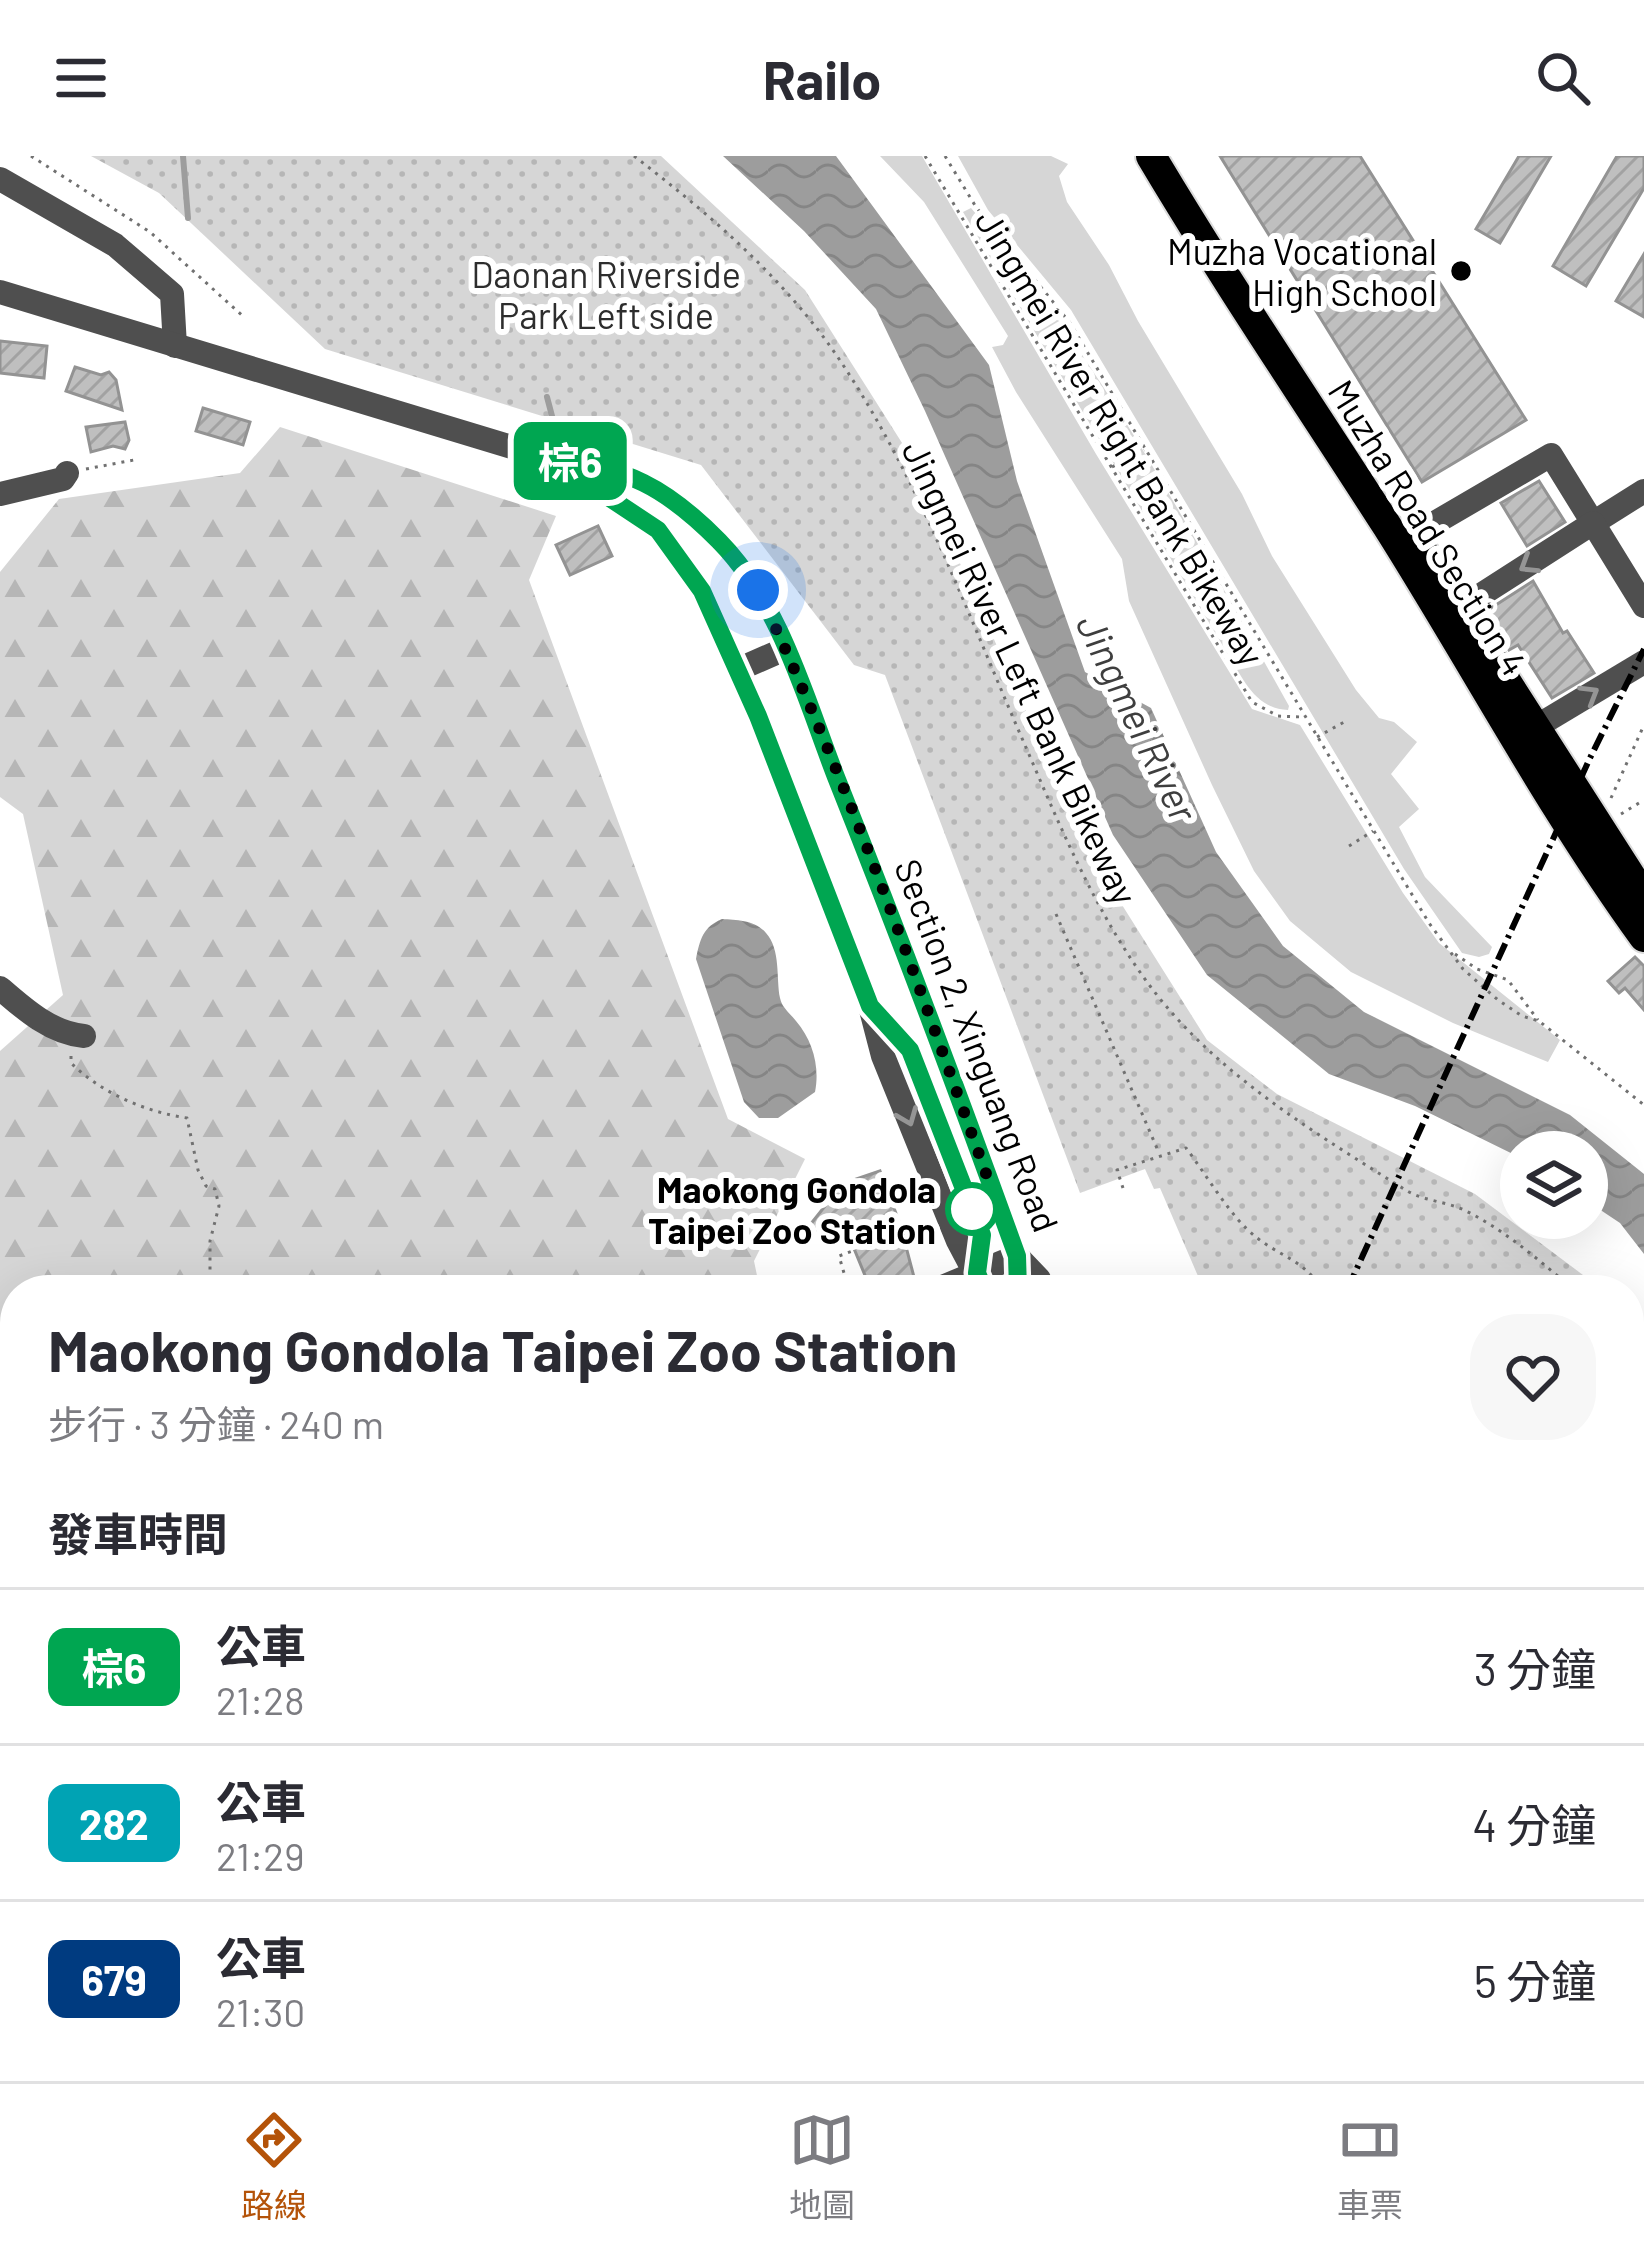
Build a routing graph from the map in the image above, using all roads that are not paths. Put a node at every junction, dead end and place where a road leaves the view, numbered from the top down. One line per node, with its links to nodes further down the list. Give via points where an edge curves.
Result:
1 (1151, 156): 11 (main road, Muzha Road Section 4)
2 (1174, 156): 11 (main road, Muzha Road Section 4)
3 (0, 179): 5 (street, via 115,245 172,294)
4 (0, 292): 5 (street, Section 2, Xinguang Road)
5 (175, 346): 6 (street, Section 2, Xinguang Road)
6 (551, 459): 14 (street, Section 2, Xinguang Road, via 599,464 673,499 758,590); 16 (street, Section 2, Xinguang Road, via 658,530 702,591)
7 (67, 473): 9 (street)
8 (1644, 491): 10 (street)
9 (0, 494)
10 (1593, 524): 11 (street, via 1551,455); 12 (street); 13 (street, one-way to 13)
11 (1405, 540): 13 (main road, Muzha Road Section 4); 17 (main road, Muzha Road Section 4)
12 (1640, 594)
13 (1462, 607): 17 (main road, Muzha Road Section 4)
14 (785, 649): 16 (street); 22 (street, Section 2, Xinguang Road)
15 (1644, 662): 17 (street, one-way to 15)
16 (737, 670): 23 (street, Section 2, Xinguang Road, one-way to 23, via 883,1056)
17 (1527, 732): 18 (main road, Muzha Road Section 4); 18 (main road, Muzha Road Section 4)
18 (1633, 885): 19 (main road, Muzha Road Section 4)
19 (1644, 937)
20 (0, 988): 21 (street)
21 (74, 1035)
22 (1017, 1256): 24 (street); 25 (street); 26 (street, Section 2, Xinguang Road)
23 (977, 1275)
24 (989, 1275)
25 (1018, 1275)
26 (1035, 1275)

